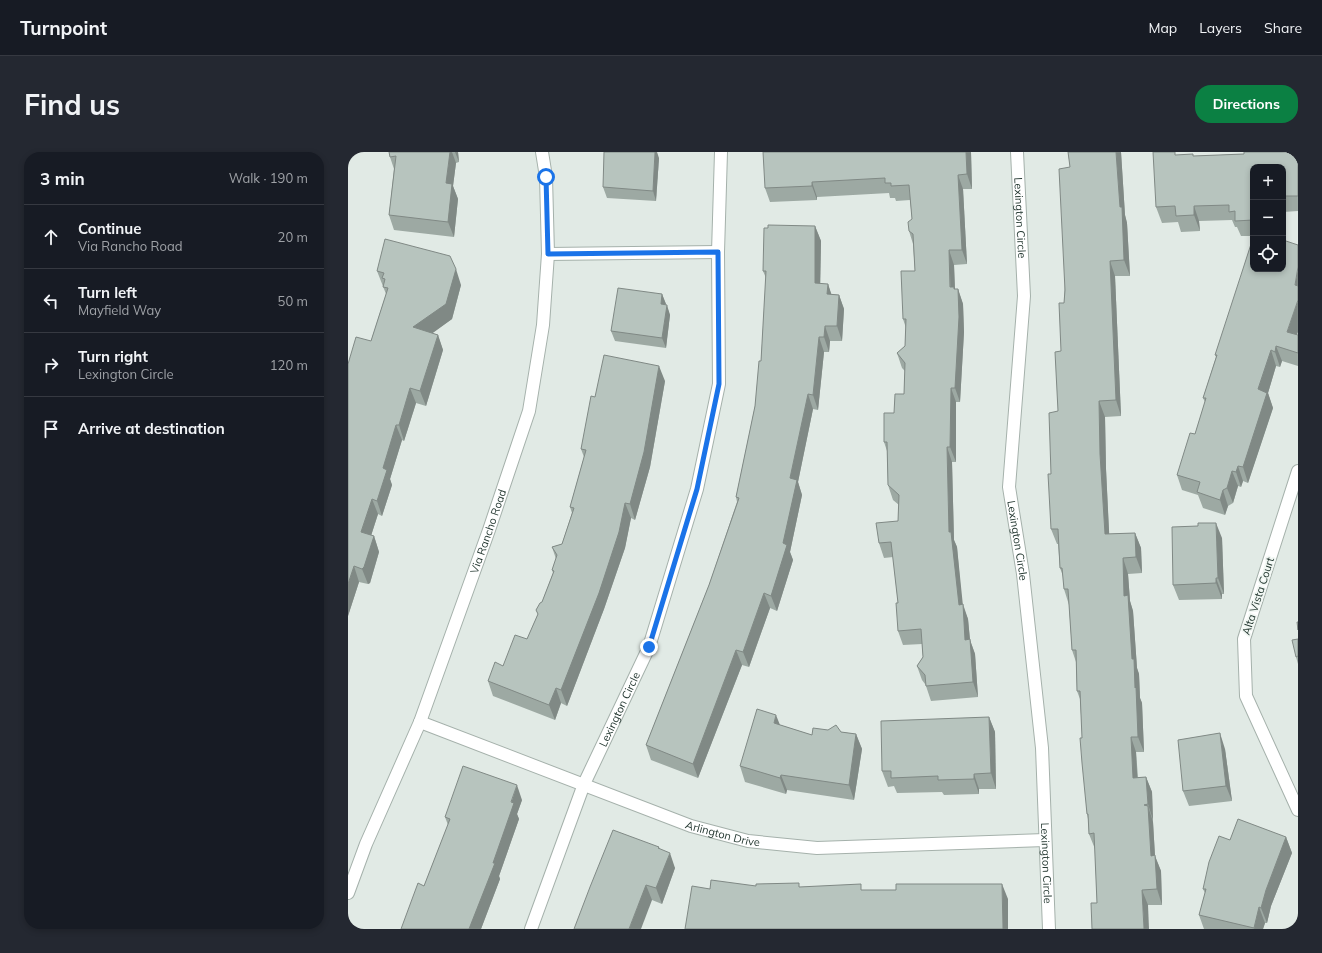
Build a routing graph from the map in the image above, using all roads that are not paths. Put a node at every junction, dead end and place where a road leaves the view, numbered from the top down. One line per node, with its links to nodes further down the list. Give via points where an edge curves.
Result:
1 (542, 152): 5 (street, Via Rancho Road, via 546,177)
2 (721, 152): 4 (street, Lexington Circle)
3 (1017, 152): 10 (street, Lexington Circle, via 1024,296 1009,487 1023,574 1042,748)
4 (718, 252): 5 (street); 8 (street, Lexington Circle, via 719,384 697,489 649,647)
5 (548, 254): 7 (street, Via Rancho Road, via 543,325 529,411)
6 (1298, 471): 9 (street, Alta Vista Court, via 1244,639 1246,696)
7 (420, 722): 8 (street, Arlington Drive); 11 (street, Via Rancho Road, via 366,844)
8 (584, 784): 10 (street, Arlington Drive, via 691,826 748,841 817,848); 12 (street, Lexington Circle)
9 (1298, 810)
10 (1045, 840): 13 (street, Lexington Circle)
11 (348, 894)
12 (531, 929)
13 (1049, 929)

